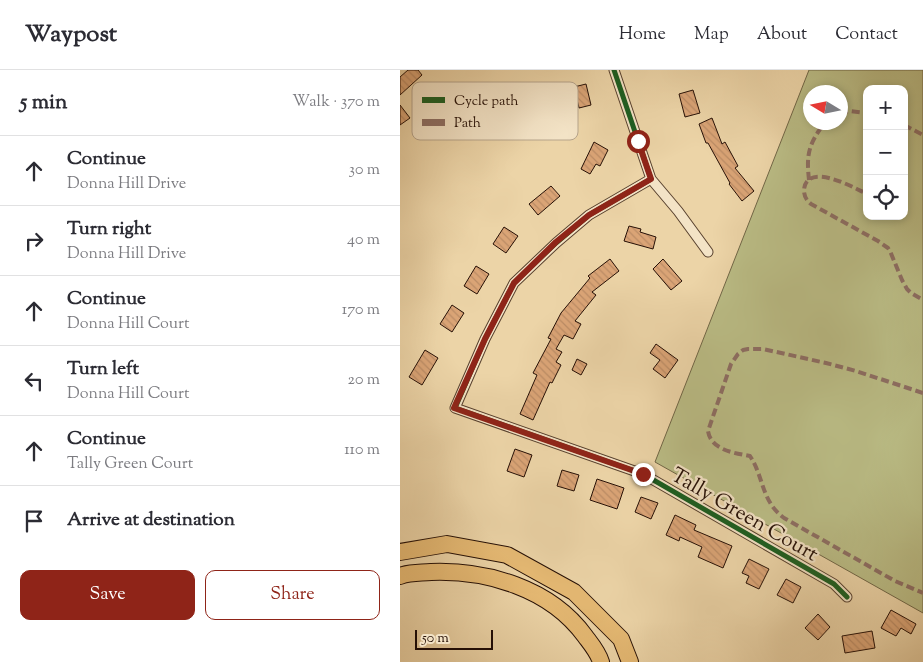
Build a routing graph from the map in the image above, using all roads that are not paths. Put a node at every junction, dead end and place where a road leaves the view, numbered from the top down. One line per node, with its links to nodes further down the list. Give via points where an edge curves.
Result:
1 (614, 70): 2 (street)
2 (651, 179): 3 (street); 6 (street, Tally Green Court, via 589,215 514,283 454,408 643,474 834,584)
3 (708, 252)
4 (400, 552): 8 (highway, via 447,544 507,554 574,592 621,639)
5 (400, 576): 7 (highway, via 453,572 476,574 520,586 551,602 577,626)
6 (846, 597)
7 (601, 662)
8 (630, 662)

